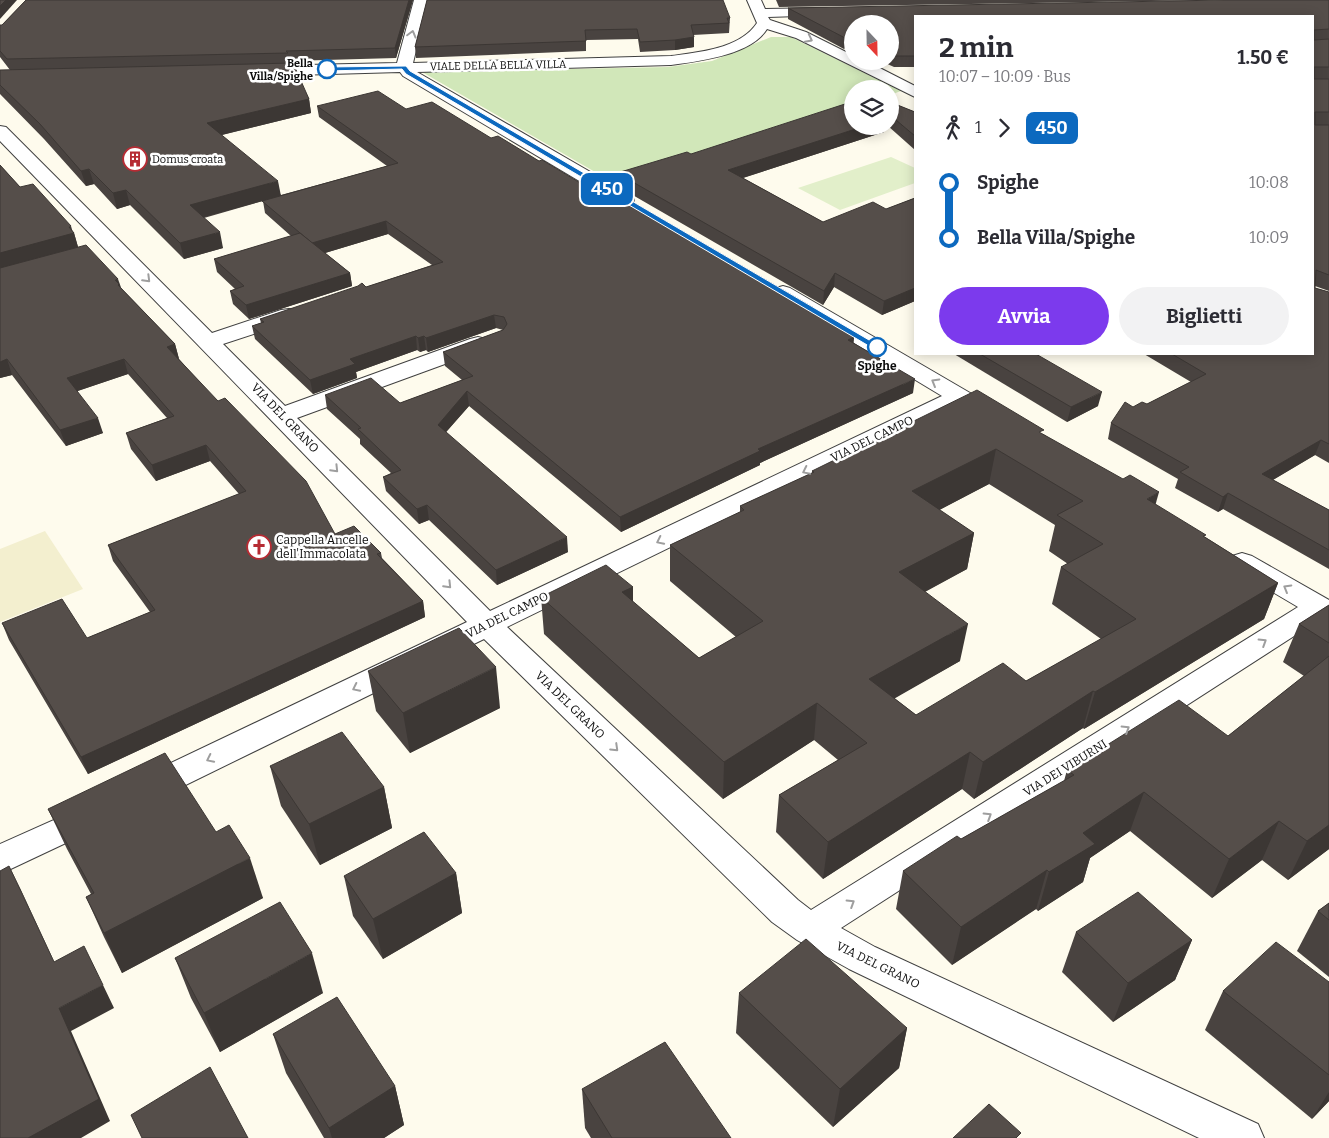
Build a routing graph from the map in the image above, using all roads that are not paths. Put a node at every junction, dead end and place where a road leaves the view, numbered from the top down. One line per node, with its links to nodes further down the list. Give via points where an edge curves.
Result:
1 (421, 0): 5 (street, one-way to 1)
2 (759, 12): 3 (street); 4 (street, one-way to 4); 5 (street, VIALE DELLA BELLA VILLA, via 758,33 717,53 688,59)
3 (836, 12)
4 (844, 56)
5 (404, 67): 7 (street, VIALE DELLA BELLA VILLA); 10 (street)
6 (871, 70): 8 (street)
7 (246, 71)
8 (914, 92)
9 (0, 131): 14 (street, VIA DEL GRANO, one-way to 14, via 100,248)
10 (646, 212)
11 (765, 282): 15 (street, one-way to 11)
12 (308, 309): 14 (street)
13 (496, 337): 16 (street)
14 (210, 341): 16 (street, VIA DEL GRANO)
15 (960, 396): 17 (street); 20 (street, VIA DEL CAMPO, one-way to 20)
16 (282, 415): 20 (street, VIA DEL GRANO, one-way to 20)
17 (1012, 426)
18 (1225, 552): 19 (street, one-way to 18)
19 (1324, 610): 22 (street, VIA DEI VIBURNI, one-way to 19)
20 (487, 625): 21 (street, VIA DEL CAMPO, one-way to 21); 22 (street, VIA DEL GRANO, one-way to 22, via 773,900)
21 (0, 860)
22 (810, 929): 23 (street, VIA DEL GRANO, via 862,958)
23 (1243, 1138)

